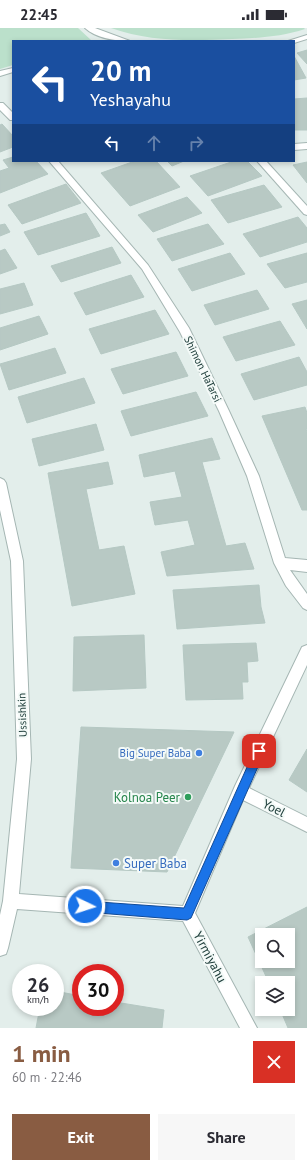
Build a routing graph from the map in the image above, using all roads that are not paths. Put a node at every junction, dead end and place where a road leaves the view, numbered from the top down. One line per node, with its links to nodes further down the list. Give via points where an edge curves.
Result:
1 (89, 28): 2 (street)
2 (111, 37): 4 (street); 5 (street)
3 (307, 37): 6 (street)
4 (103, 40)
5 (122, 40)
6 (295, 40)
7 (12, 70): 8 (street)
8 (0, 74)
9 (0, 104): 10 (street)
10 (12, 117)
11 (307, 146): 12 (street)
12 (295, 147)
13 (54, 162): 17 (street, Shimon HaTarsi, via 145,267 185,331 253,476)
14 (262, 162): 15 (street)
15 (307, 212)
16 (0, 482): 23 (street, Ussishkin, via 17,561 24,752)
17 (280, 563): 18 (street); 19 (street, Shimon HaTarsi, via 290,582)
18 (307, 566)
19 (307, 604)
20 (307, 651): 21 (street)
21 (240, 791): 22 (street, Yoel); 24 (street)
22 (307, 825)
23 (11, 901): 24 (street); 25 (street, Ussishkin)
24 (187, 914): 26 (street, Yirmiyahu)
25 (0, 948)
26 (249, 1028)

